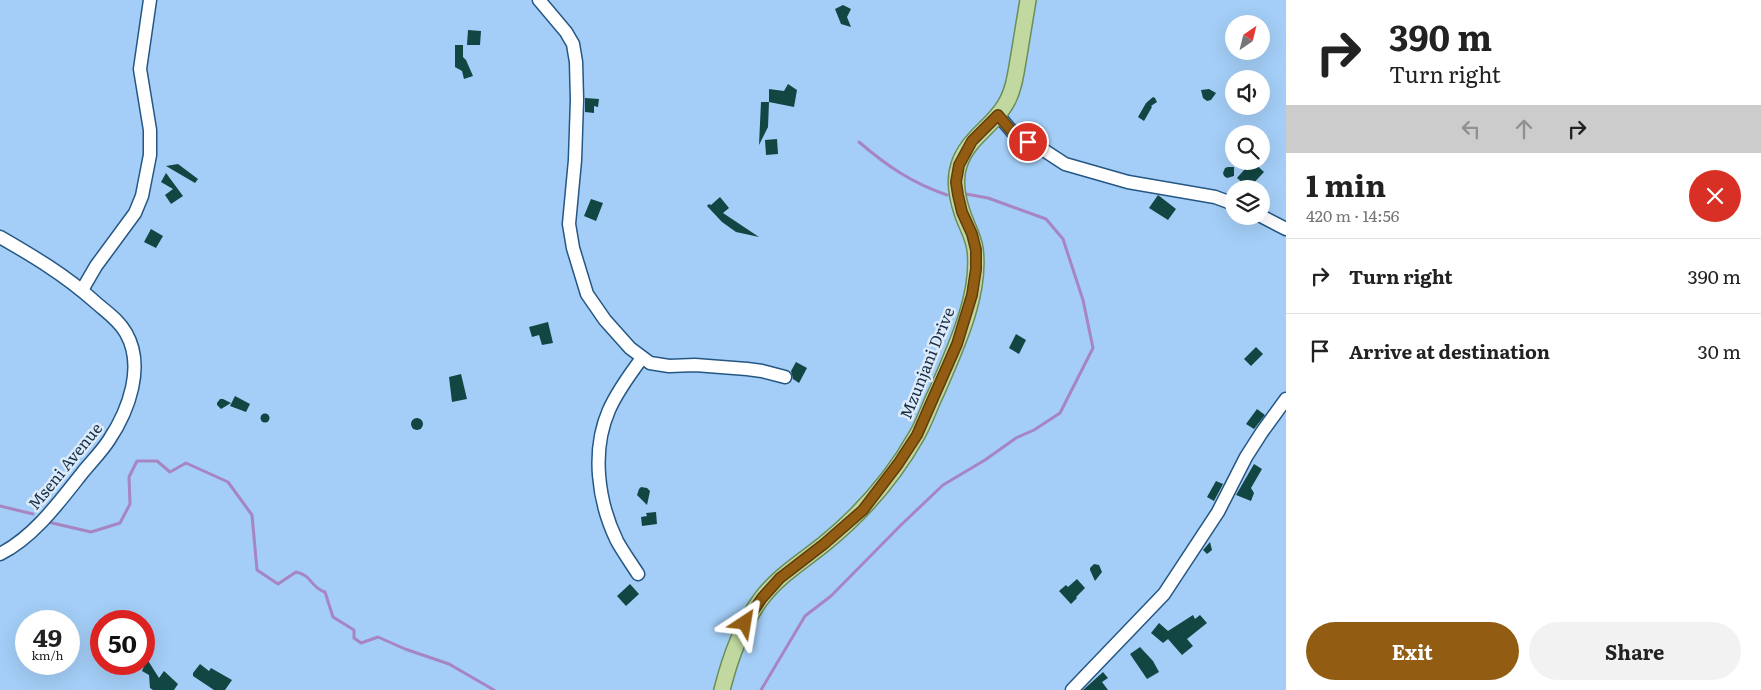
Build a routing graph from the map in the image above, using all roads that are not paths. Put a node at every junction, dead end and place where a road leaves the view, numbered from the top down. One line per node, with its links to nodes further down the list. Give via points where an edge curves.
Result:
1 (150, 0): 9 (street, via 140,69 150,130 150,155 142,196 135,213)
2 (539, 0): 10 (street, via 566,32 573,44 576,62 576,152 569,224 580,274 587,294 605,320)
3 (1028, 0): 4 (main road, Mzunjani Drive, via 1013,86 1006,105)
4 (998, 115): 5 (street, via 1014,134 1064,164 1128,182); 15 (main road, Mzunjani Drive, via 972,141 959,165 958,195 976,250 972,295 957,344 917,435 863,510 780,578 762,598 745,623)
5 (1225, 200)
6 (1270, 221): 7 (street)
7 (1286, 229)
8 (0, 237): 9 (street, Mseni Avenue)
9 (82, 290): 13 (street, Mseni Avenue, via 111,314 125,331 134,355 132,385 122,417 109,440 30,533)
10 (642, 358): 11 (street, via 660,365 722,366 762,371); 14 (street, via 608,412 598,467 609,522)
11 (784, 378)
12 (1286, 399): 16 (street, via 1246,457 1218,512 1164,594)
13 (0, 554)
14 (638, 574)
15 (722, 690)
16 (1072, 690)

